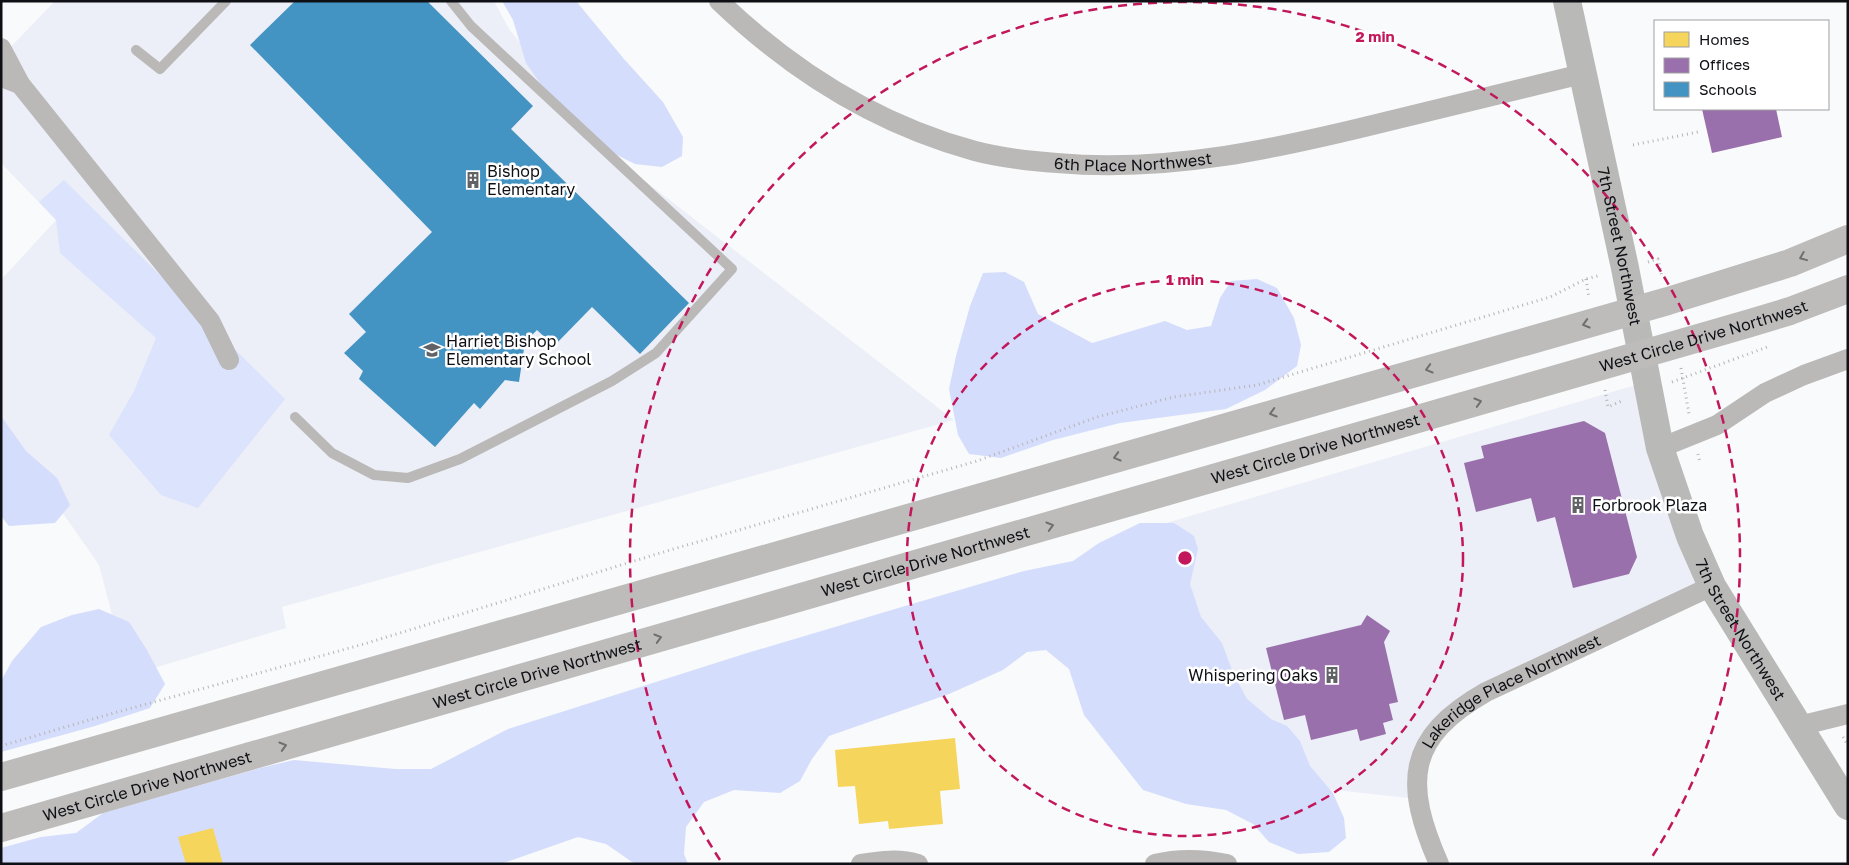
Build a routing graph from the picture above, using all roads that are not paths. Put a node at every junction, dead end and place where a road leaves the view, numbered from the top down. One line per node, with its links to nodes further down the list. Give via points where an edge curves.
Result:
1 (226, 1): 6 (lane, via 160,69)
2 (451, 1): 16 (lane, via 470,26 732,270 656,353 612,381 460,459 408,478 374,475 340,457)
3 (719, 1): 7 (street, 6th Place Northwest, via 748,29 807,75 859,106 918,132 976,152 1038,162 1091,166 1148,165 1256,152)
4 (1566, 1): 7 (street, 7th Street Northwest)
5 (1, 48): 9 (street)
6 (136, 50)
7 (1582, 74): 12 (street, 7th Street Northwest)
8 (1, 77): 9 (street)
9 (20, 84): 15 (street, via 210,321)
10 (1848, 239): 12 (main road, one-way to 12, via 1753,275)
11 (1848, 289): 13 (main road, West Circle Drive Northwest, via 1790,311)
12 (1632, 311): 13 (street, 7th Street Northwest); 21 (main road, one-way to 21)
13 (1641, 354): 17 (street, 7th Street Northwest); 23 (main road, West Circle Drive Northwest, one-way to 13)
14 (1848, 359): 17 (street, via 1765,393 1717,425)
15 (229, 360)
16 (295, 417)
17 (1660, 448): 18 (street, 7th Street Northwest, via 1690,536)
18 (1712, 586): 20 (street, 7th Street Northwest); 28 (street, Lakeridge Place Northwest, via 1486,692 1461,707 1443,724 1426,748 1417,769 1416,786 1426,833)
19 (1848, 714): 20 (street)
20 (1799, 726): 22 (street, 7th Street Northwest)
21 (1, 777)
22 (1848, 806)
23 (1, 828)
24 (861, 864): 25 (street, via 907,860)
25 (918, 864)
26 (1155, 864): 27 (street, via 1182,860)
27 (1227, 864)
28 (1439, 864)

